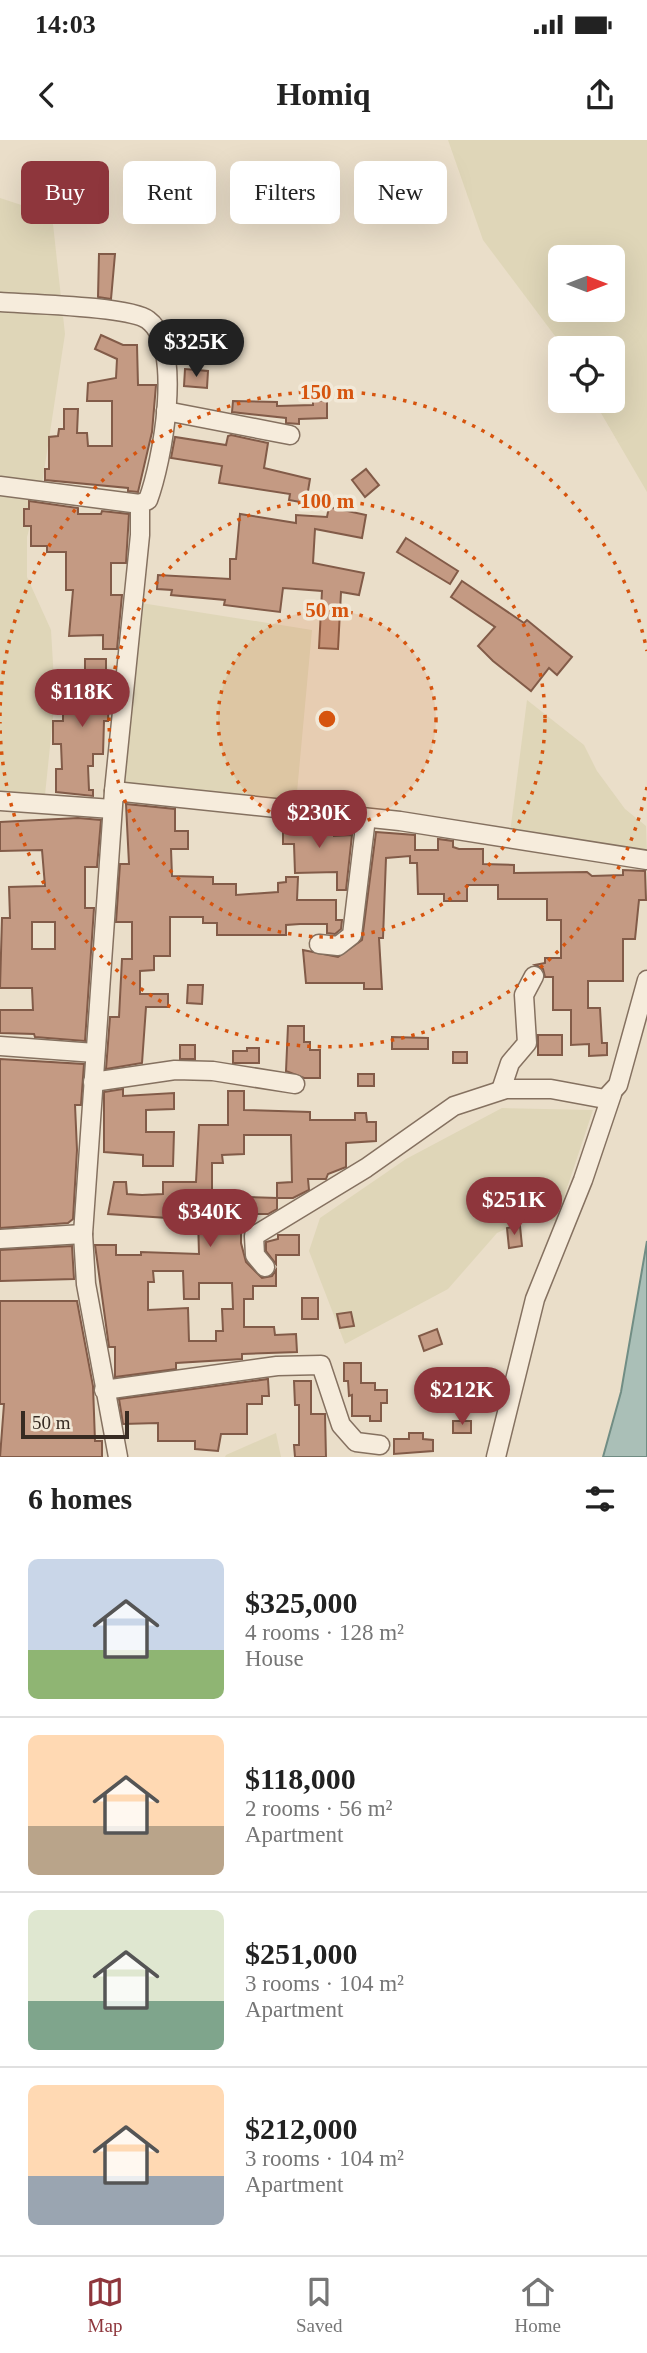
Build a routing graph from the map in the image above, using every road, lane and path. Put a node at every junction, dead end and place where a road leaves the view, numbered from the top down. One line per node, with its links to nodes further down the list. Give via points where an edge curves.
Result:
1 (0, 302): 2 (street, via 148,318 165,347)
2 (166, 411): 3 (street); 5 (street, via 153,488 148,500)
3 (290, 435)
4 (0, 486): 5 (street)
5 (139, 504): 6 (street)
6 (113, 800): 7 (street); 8 (street); 14 (street)
7 (0, 801)
8 (366, 818): 9 (street); 10 (street, via 352,936 338,946)
9 (647, 860)
10 (319, 944)
11 (534, 976): 17 (street, via 524,995 527,1043 510,1063)
12 (647, 979): 18 (street)
13 (0, 1046): 14 (street)
14 (95, 1053): 15 (street)
15 (93, 1082): 16 (street, via 174,1070); 19 (street)
16 (295, 1084)
17 (501, 1090): 18 (street, via 551,1089 605,1099); 21 (street, via 440,1113 366,1168 254,1236 255,1255)
18 (612, 1094): 25 (street, via 536,1299)
19 (83, 1234): 20 (street); 22 (street, via 86,1284)
20 (0, 1239)
21 (265, 1267)
22 (104, 1390): 23 (street, via 277,1366 321,1365 341,1425 356,1442); 24 (street)
23 (380, 1445)
24 (118, 1457)
25 (496, 1457)

